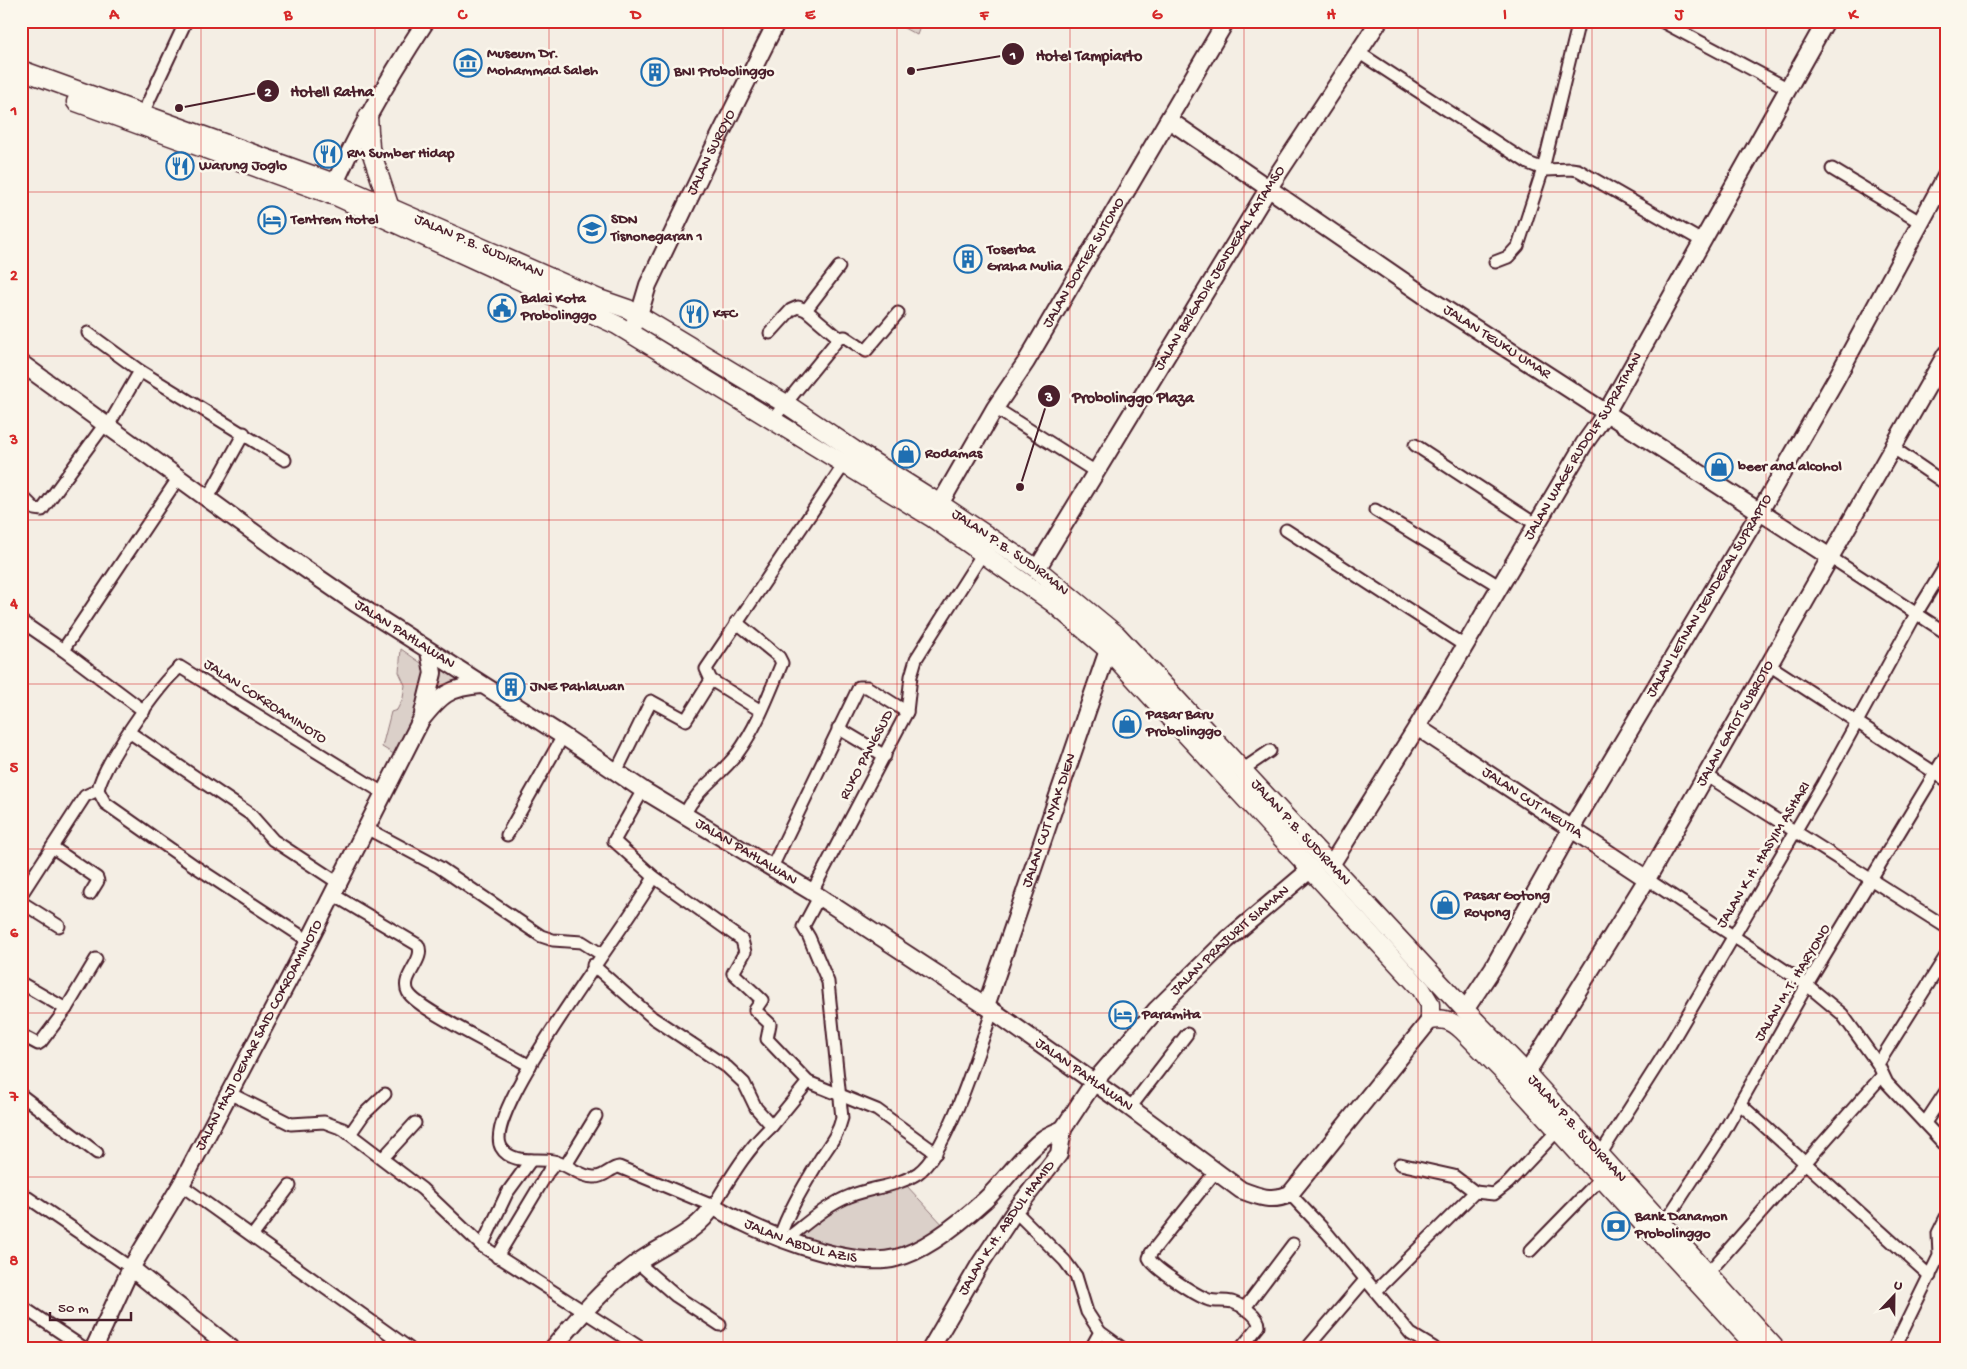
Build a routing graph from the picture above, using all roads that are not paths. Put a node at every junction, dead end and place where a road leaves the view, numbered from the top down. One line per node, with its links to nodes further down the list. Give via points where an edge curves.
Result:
1 (186, 21): 13 (street)
2 (426, 21): 14 (street)
3 (777, 21): 28 (street, JALAN SUROYO)
4 (1226, 21): 15 (street, JALAN DOKTER SUTOMO)
5 (1378, 21): 9 (street, JALAN BRIGADIR JENDERAL KATAMSO)
6 (1661, 21): 12 (street)
7 (1826, 21): 12 (street, JALAN WAGE RUDOLF SUPRATMAN)
8 (1577, 22): 17 (street)
9 (1358, 52): 17 (street, via 1486,137); 20 (street, JALAN BRIGADIR JENDERAL KATAMSO)
10 (21, 70): 13 (main road, JALAN P.B. SUDIRMAN)
11 (21, 82): 19 (main road, JALAN P.B. SUDIRMAN)
12 (1789, 89): 23 (street, JALAN WAGE RUDOLF SUPRATMAN)
13 (143, 113): 19 (main road, JALAN P.B. SUDIRMAN)
14 (368, 116): 19 (street); 21 (main road, via 370,148)
15 (1169, 120): 20 (street, JALAN TEUKU UMAR); 38 (street, JALAN DOKTER SUTOMO, via 1026,362)
16 (1832, 169): 22 (street)
17 (1548, 170): 23 (street, via 1578,170); 24 (street, via 1518,246 1508,257)
18 (1946, 176): 22 (street, JALAN LETNAN JENDERAL SUPRAPTO)
19 (332, 189): 21 (main road, JALAN P.B. SUDIRMAN); 26 (main road, JALAN P.B. SUDIRMAN)
20 (1268, 189): 39 (street, JALAN TEUKU UMAR); 47 (street, JALAN BRIGADIR JENDERAL KATAMSO)
21 (389, 205): 26 (main road, JALAN P.B. SUDIRMAN)
22 (1920, 222): 54 (street, JALAN LETNAN JENDERAL SUPRAPTO, via 1836,379)
23 (1702, 241): 39 (street, JALAN WAGE RUDOLF SUPRATMAN)
24 (1495, 262)
25 (839, 267): 27 (street)
26 (525, 274): 28 (main road, JALAN P.B. SUDIRMAN); 30 (main road, JALAN P.B. SUDIRMAN)
27 (806, 310): 32 (street, via 798,307 791,310); 33 (street)
28 (633, 312): 30 (street, JALAN SUROYO); 37 (main road, JALAN P.B. SUDIRMAN)
29 (898, 312): 33 (street, via 866,351 845,337)
30 (623, 328): 40 (main road, JALAN P.B. SUDIRMAN)
31 (88, 333): 36 (street)
32 (770, 333)
33 (838, 338): 37 (street)
34 (1946, 354): 44 (street, JALAN GATOT SUBROTO)
35 (21, 363): 41 (street, JALAN PAHLAWAN)
36 (140, 371): 41 (street); 42 (street)
37 (786, 404): 40 (street); 45 (main road, JALAN P.B. SUDIRMAN)
38 (994, 408): 47 (street); 52 (street, JALAN DOKTER SUTOMO)
39 (1606, 413): 54 (street, JALAN TEUKU UMAR); 55 (street, JALAN WAGE RUDOLF SUPRATMAN)
40 (773, 419): 45 (main road, JALAN P.B. SUDIRMAN)
41 (106, 425): 48 (street, JALAN PAHLAWAN); 50 (street, via 42,510 35,509)
42 (244, 433): 46 (street); 51 (street)
43 (1415, 445): 55 (street)
44 (1892, 447): 49 (street); 58 (street, JALAN GATOT SUBROTO)
45 (850, 457): 52 (main road, JALAN P.B. SUDIRMAN); 57 (main road, JALAN P.B. SUDIRMAN); 64 (street)
46 (285, 460)
47 (1096, 472): 60 (street, JALAN BRIGADIR JENDERAL KATAMSO)
48 (179, 477): 51 (street, JALAN PAHLAWAN); 68 (street)
49 (1946, 484)
50 (21, 495)
51 (208, 498): 69 (street, JALAN PAHLAWAN)
52 (940, 504): 60 (main road, JALAN P.B. SUDIRMAN)
53 (1375, 510): 61 (street)
54 (1759, 513): 58 (street, JALAN TEUKU UMAR); 94 (street, JALAN LETNAN JENDERAL SUPRAPTO)
55 (1537, 525): 61 (street, JALAN WAGE RUDOLF SUPRATMAN)
56 (1286, 530): 67 (street)
57 (983, 552): 66 (main road, JALAN P.B. SUDIRMAN); 75 (street, RUKO PANGSUD, via 916,659)
58 (1830, 557): 62 (street); 70 (street, JALAN GATOT SUBROTO)
59 (1946, 565): 62 (street, JALAN K.H. HASYIM ASHARI)
60 (1037, 569): 66 (main road, JALAN P.B. SUDIRMAN)
61 (1499, 586): 67 (street, JALAN WAGE RUDOLF SUPRATMAN)
62 (1916, 614): 65 (street); 77 (street, JALAN K.H. HASYIM ASHARI)
63 (21, 621): 68 (street)
64 (736, 622): 71 (street, via 706,669); 74 (street, via 782,663)
65 (1946, 632)
66 (1112, 643): 85 (main road, JALAN P.B. SUDIRMAN); 100 (main road, JALAN P.B. SUDIRMAN); 120 (street, JALAN CUT NYAK DIEN)
67 (1465, 646): 78 (street, JALAN WAGE RUDOLF SUPRATMAN)
68 (63, 650): 73 (street)
69 (429, 651): 72 (street, JALAN PAHLAWAN); 76 (street, via 433,672)
70 (1769, 665): 77 (street); 87 (street, JALAN GATOT SUBROTO)
71 (711, 680): 74 (street); 86 (street, via 686,720 650,702)
72 (482, 685): 76 (street, via 461,686 449,691); 81 (street, JALAN PAHLAWAN)
73 (144, 711): 80 (street); 91 (street, JALAN COKROAMINOTO, via 178,668 185,668 291,738)
74 (761, 711): 92 (street, via 738,752 704,785)
75 (907, 712): 79 (street, via 863,686 855,693); 84 (street, RUKO PANGSUD)
76 (421, 720): 91 (street, JALAN HAJI OEMAR SAID COKROAMINOTO)
77 (1858, 722): 88 (street); 95 (street, JALAN K.H. HASYIM ASHARI)
78 (1417, 727): 94 (street, JALAN CUT MEUTIA); 98 (street, JALAN WAGE RUDOLF SUPRATMAN)
79 (838, 728): 84 (street); 99 (street)
80 (129, 732): 89 (street, via 111,760); 104 (street, via 250,814 273,840)
81 (563, 736): 86 (street, JALAN PAHLAWAN); 96 (street)
82 (1270, 751): 85 (street)
83 (1946, 755): 88 (street, JALAN M.T. HARYONO)
84 (885, 756): 106 (street, RUKO PANGSUD)
85 (1242, 770): 98 (main road, JALAN P.B. SUDIRMAN)
86 (616, 772): 90 (street, JALAN PAHLAWAN)
87 (1706, 774): 95 (street); 102 (street, JALAN GATOT SUBROTO)
88 (1941, 776): 103 (street, JALAN M.T. HARYONO)
89 (98, 790): 97 (street, via 85,796); 112 (street, via 105,803)
90 (642, 790): 92 (street, JALAN PAHLAWAN); 101 (street, via 614,841)
91 (383, 793): 93 (street, JALAN HAJI OEMAR SAID COKROAMINOTO)
92 (684, 816): 99 (street, JALAN PAHLAWAN)
93 (366, 828): 104 (street, JALAN HAJI OEMAR SAID COKROAMINOTO); 113 (street, via 439,867 541,936 582,942)
94 (1572, 829): 102 (street, JALAN CUT MEUTIA); 121 (street, JALAN LETNAN JENDERAL SUPRAPTO, via 1493,968)
95 (1795, 830): 103 (street); 111 (street, JALAN K.H. HASYIM ASHARI)
96 (508, 835)
97 (52, 846): 105 (street, via 97,878); 107 (street)
98 (1331, 865): 121 (main road, JALAN P.B. SUDIRMAN)
99 (772, 867): 106 (street, JALAN PAHLAWAN)
100 (1311, 869): 122 (main road, JALAN P.B. SUDIRMAN, via 1421,989 1430,1004); 130 (street, JALAN PRAJURIT SIAMAN, via 1227,940 1156,1010)
101 (654, 877): 113 (street); 129 (street, via 742,940 745,952 733,973 762,1000 755,1010 770,1024 767,1039)
102 (1647, 879): 111 (street); 128 (street, JALAN GATOT SUBROTO)
103 (1873, 880): 110 (street); 118 (street, JALAN M.T. HARYONO)
104 (334, 888): 112 (street, JALAN HAJI OEMAR SAID COKROAMINOTO); 126 (street, via 418,945 419,956 407,987 412,998)
105 (90, 894)
106 (816, 894): 120 (street, JALAN PAHLAWAN); 133 (street, RUKO PANGSUD, via 803,927 828,982 839,1076)
107 (21, 895)
108 (21, 902): 109 (street)
109 (59, 926)
110 (1946, 927)
111 (1733, 936): 118 (street); 153 (street, JALAN K.H. HASYIM ASHARI)
112 (309, 941): 132 (street, JALAN HAJI OEMAR SAID COKROAMINOTO)
113 (601, 954): 116 (street)
114 (1946, 956): 125 (street)
115 (96, 959): 119 (street)
116 (593, 965): 126 (street); 141 (street, via 653,1018 728,1067 744,1083 756,1108)
117 (21, 983): 119 (street)
118 (1807, 985): 125 (street, via 1842,1014); 136 (street, JALAN M.T. HARYONO)
119 (66, 1009): 123 (street, via 38,1044)
120 (989, 1009): 130 (street, JALAN PAHLAWAN); 147 (street, via 950,1125)
121 (1465, 1010): 128 (main road, JALAN P.B. SUDIRMAN)
122 (1430, 1020): 128 (main road, JALAN P.B. SUDIRMAN, via 1453,1022); 159 (street)
123 (21, 1034)
124 (1187, 1034): 137 (street)
125 (1878, 1064): 127 (street)
126 (530, 1066): 149 (street, via 498,1131 501,1148 506,1153)
127 (1882, 1076): 140 (street); 152 (street)
128 (1523, 1080): 143 (main road, JALAN P.B. SUDIRMAN); 153 (main road, JALAN P.B. SUDIRMAN)
129 (808, 1082): 133 (street); 141 (street)
130 (1094, 1082): 137 (street, JALAN PAHLAWAN); 142 (street, JALAN K.H. ABDUL HAMID)
131 (1946, 1091): 140 (street)
132 (229, 1092): 144 (street, via 291,1124 324,1122); 155 (street, JALAN HAJI OEMAR SAID COKROAMINOTO)
133 (838, 1093): 147 (street, via 882,1113); 165 (street, via 842,1118 840,1129 786,1221)
134 (384, 1094): 144 (street)
135 (21, 1095): 146 (street)
136 (1740, 1104): 152 (street); 163 (street, JALAN M.T. HARYONO)
137 (1130, 1108): 154 (street, JALAN PAHLAWAN)
138 (596, 1116): 150 (street)
139 (415, 1123): 148 (street)
140 (1925, 1123): 145 (street)
141 (772, 1126): 160 (street, via 738,1165)
142 (1063, 1129): 161 (street, JALAN K.H. ABDUL HAMID, via 1059,1154); 165 (street, JALAN ABDUL AZIS, via 1042,1139 985,1200 953,1226 921,1247 896,1258 874,1260)
143 (1557, 1131): 153 (main road, JALAN P.B. SUDIRMAN); 157 (street, via 1494,1194)
144 (350, 1134): 148 (street)
145 (1946, 1146)
146 (97, 1153)
147 (936, 1153): 165 (street, via 914,1176 843,1199)
148 (383, 1158): 167 (street)
149 (531, 1160): 150 (street); 167 (street, via 507,1193)
150 (561, 1164): 160 (street, via 592,1177 602,1176 619,1167); 169 (street, via 548,1172)
151 (1400, 1164): 157 (street, via 1454,1176)
152 (1806, 1164): 172 (street); 173 (street)
153 (1597, 1167): 163 (main road, JALAN P.B. SUDIRMAN); 168 (street, JALAN K.H. HASYIM ASHARI); 193 (main road, JALAN P.B. SUDIRMAN)
154 (1216, 1172): 159 (street, JALAN PAHLAWAN, via 1241,1190 1262,1198 1278,1199); 177 (street, via 1149,1258 1154,1266 1198,1294)
155 (181, 1185): 164 (street); 171 (street, JALAN HAJI OEMAR SAID COKROAMINOTO)
156 (290, 1186): 164 (street)
157 (1475, 1192): 175 (street)
158 (21, 1193): 171 (street)
159 (1290, 1194): 174 (street, via 1328,1233)
160 (713, 1206): 165 (street, JALAN ABDUL AZIS); 170 (street, via 694,1228)
161 (1015, 1211): 180 (street, via 1076,1276 1087,1312); 187 (street, JALAN K.H. ABDUL HAMID)
162 (1946, 1217): 173 (street, via 1940,1225 1938,1237 1941,1252)
163 (1663, 1225): 172 (main road, JALAN P.B. SUDIRMAN)
164 (253, 1234): 184 (street)
165 (781, 1240)
166 (1293, 1244): 177 (street)
167 (482, 1246): 169 (street)
168 (1530, 1251)
169 (497, 1257): 178 (street)
170 (637, 1262): 178 (street); 179 (street, via 676,1296)
171 (131, 1268): 182 (street, JALAN HAJI OEMAR SAID COKROAMINOTO); 183 (street)
172 (1708, 1274): 194 (main road, JALAN P.B. SUDIRMAN)
173 (1930, 1276): 195 (street)
174 (1365, 1280): 175 (street); 191 (street)
175 (1376, 1291): 192 (street, via 1411,1334)
176 (21, 1306): 181 (street)
177 (1244, 1309): 190 (street, via 1257,1319 1259,1326)
178 (583, 1311): 185 (street); 186 (street)
179 (720, 1325)
180 (1100, 1332): 188 (street); 189 (street)
181 (84, 1348)
182 (94, 1348)
183 (231, 1348)
184 (409, 1348)
185 (553, 1348)
186 (641, 1348)
187 (931, 1348)
188 (1091, 1348)
189 (1122, 1348)
190 (1241, 1348)
191 (1307, 1348)
192 (1434, 1348)
193 (1757, 1348)
194 (1775, 1348)
195 (1894, 1348)

